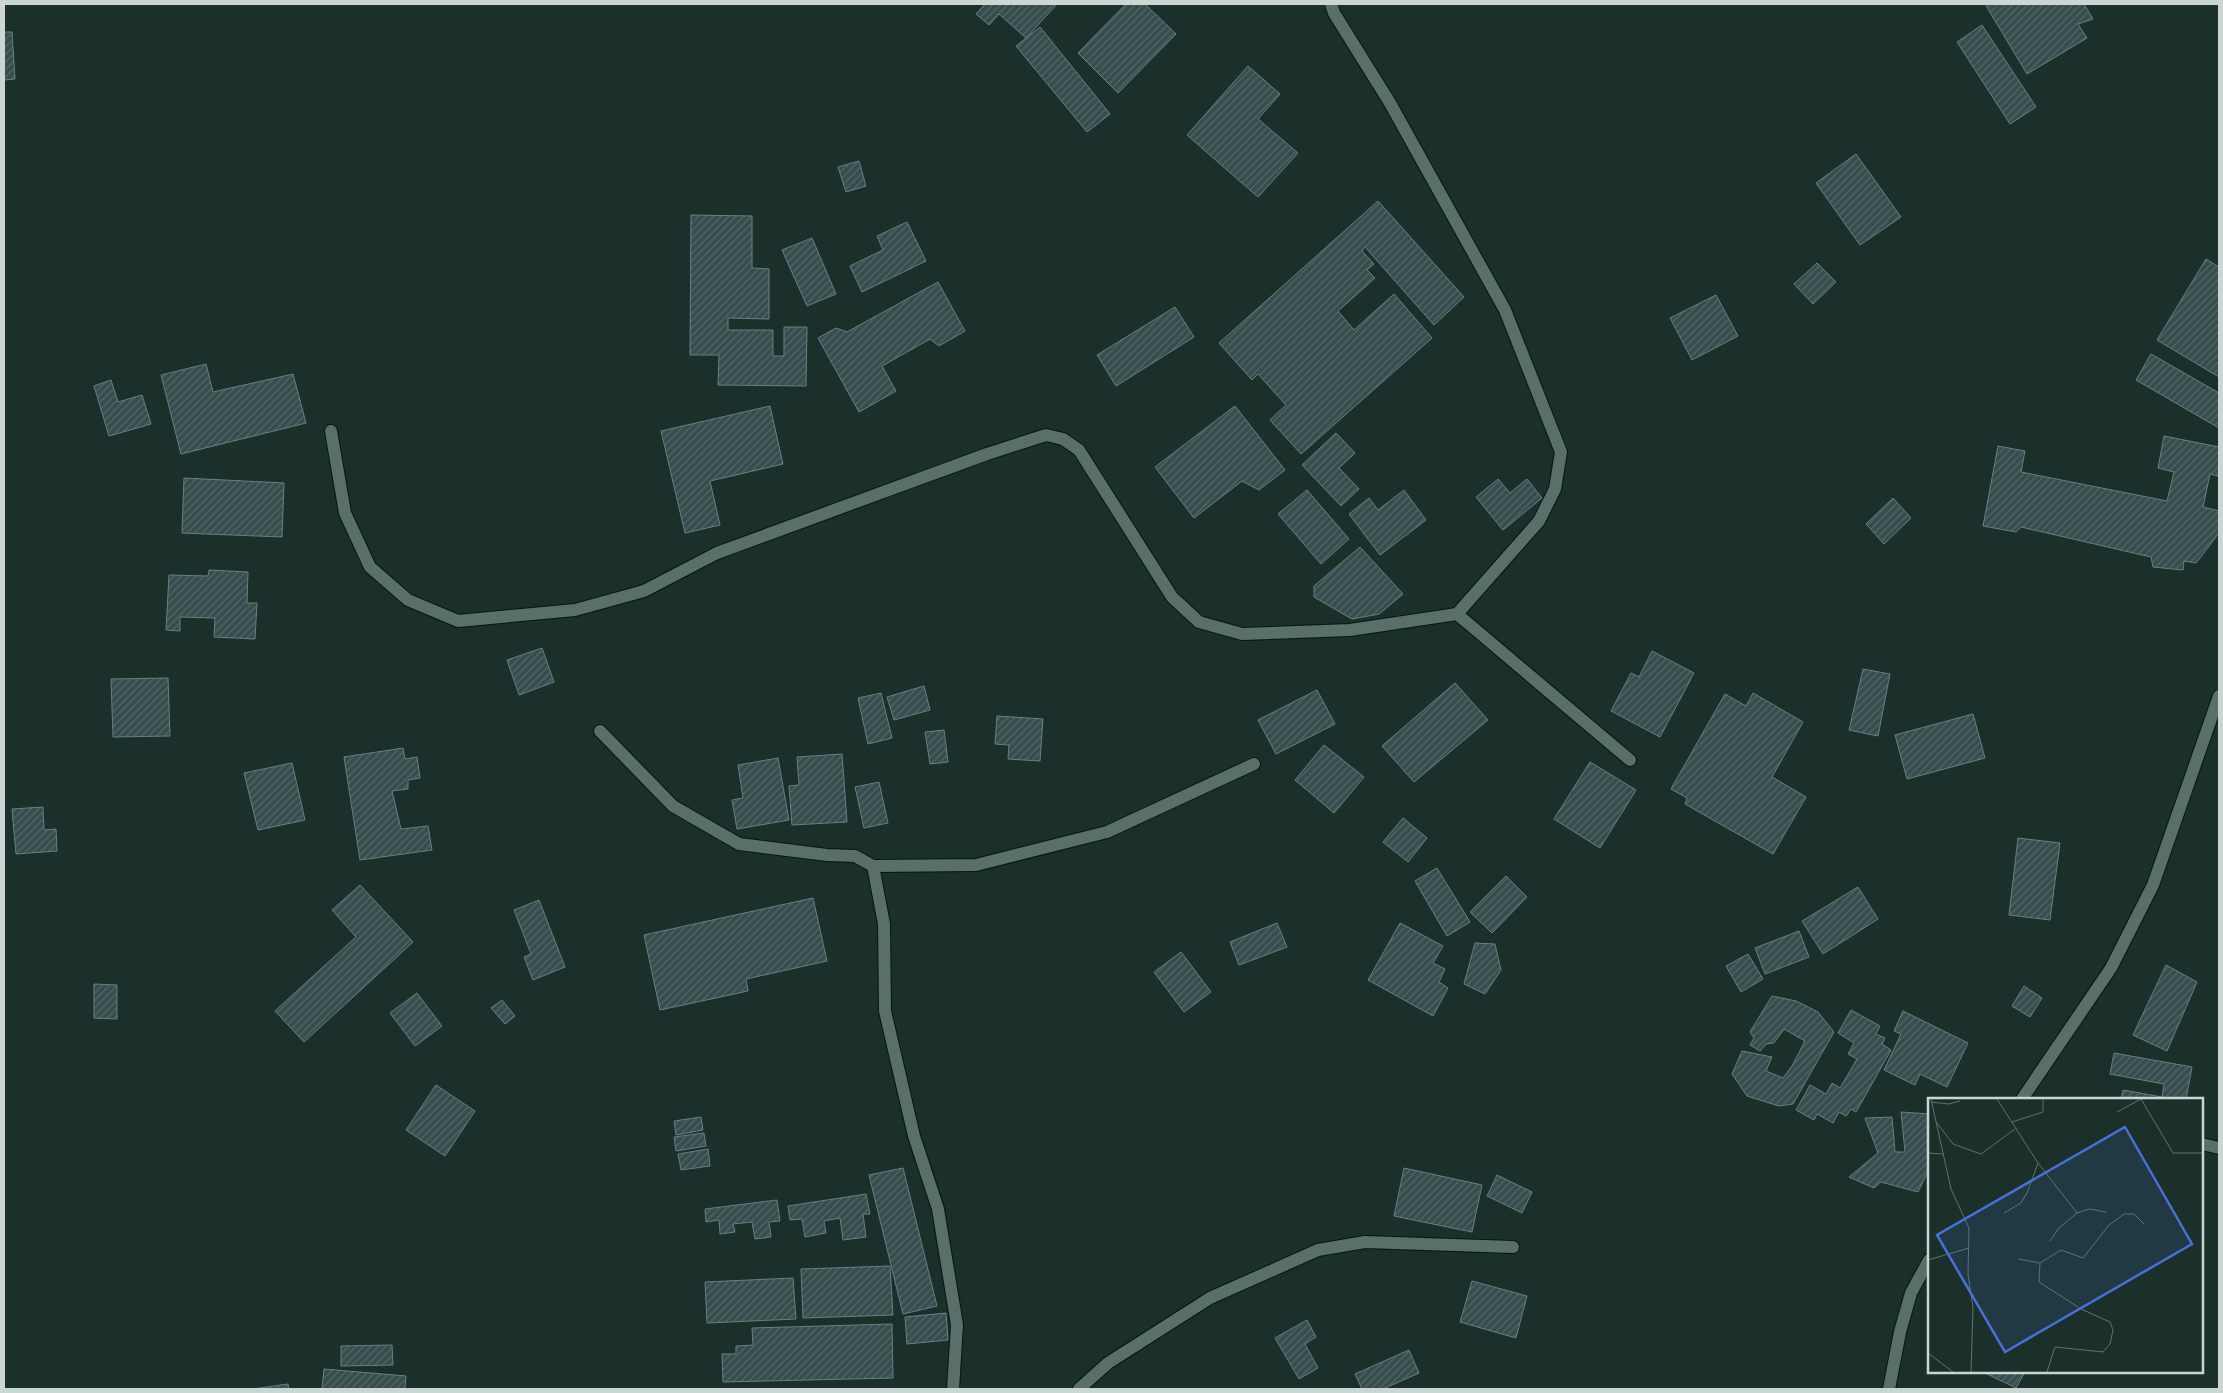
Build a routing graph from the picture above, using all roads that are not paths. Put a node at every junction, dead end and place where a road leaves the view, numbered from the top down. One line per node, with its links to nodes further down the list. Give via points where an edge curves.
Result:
1 (1331, 4): 3 (street, via 1505,310 1561,452 1555,489 1539,521)
2 (331, 431): 3 (street, via 345,513 370,568 408,600 458,621 575,610 644,591 716,553 1046,435 1063,439 1079,450 1172,598 1199,622 1242,634 1350,630)
3 (1457, 614): 6 (street)
4 (2219, 696): 9 (street, via 2153,884 2111,968)
5 (600, 731): 8 (street, via 673,806 739,844 855,856)
6 (1630, 760)
7 (1254, 764): 8 (street, via 1108,832 976,864)
8 (873, 866): 14 (street, via 884,924 885,1011 914,1136 938,1209 955,1315)
9 (2023, 1098)
10 (2203, 1144): 11 (street)
11 (2219, 1148)
12 (1513, 1246): 15 (street, via 1365,1242 1318,1250 1210,1298 1108,1363)
13 (1928, 1262): 16 (street, via 1911,1293)
14 (953, 1389)
15 (1079, 1389)
16 (1889, 1389)

